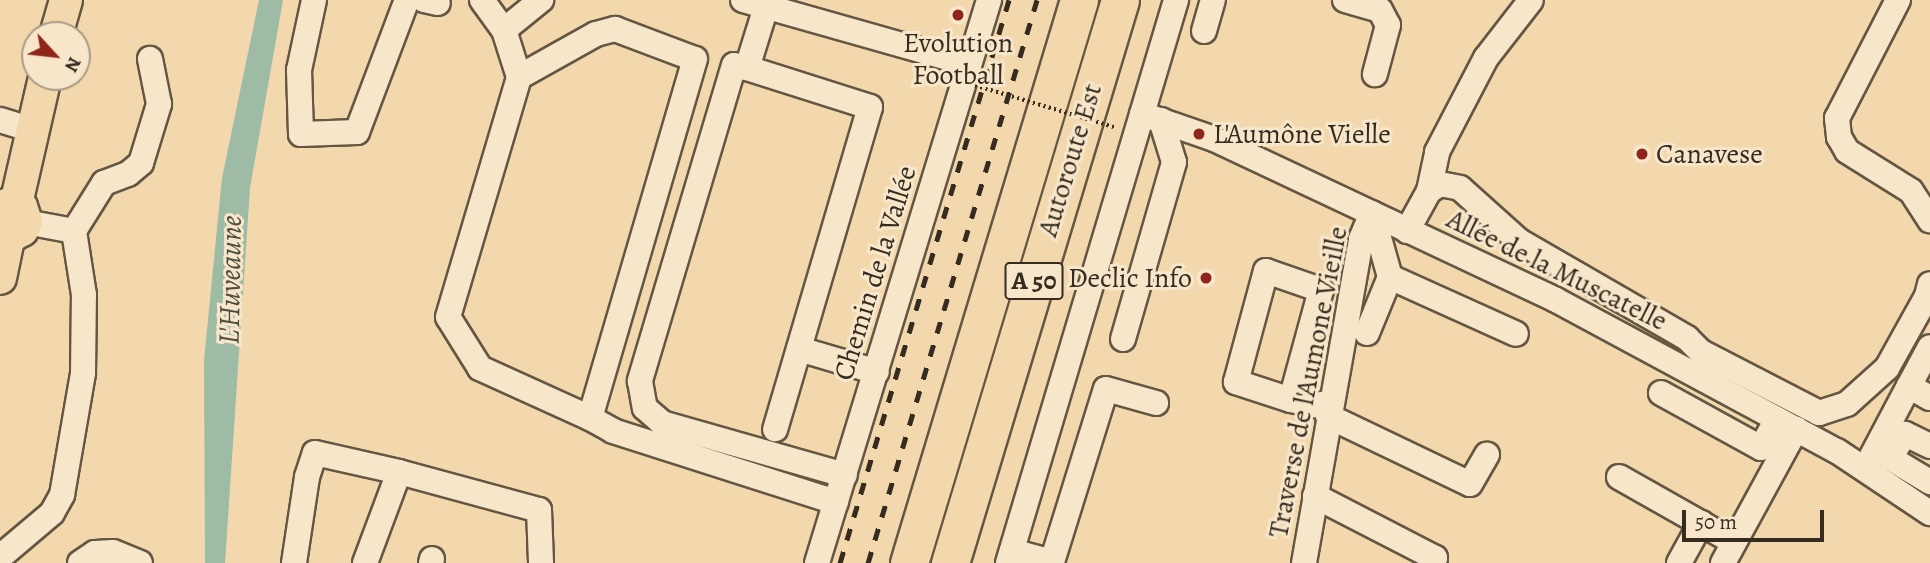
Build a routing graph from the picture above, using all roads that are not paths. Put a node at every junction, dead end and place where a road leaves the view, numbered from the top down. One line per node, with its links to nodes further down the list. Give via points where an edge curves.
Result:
1 (66, 0): 15 (main road)
2 (314, 0): 3 (street, via 299,70 301,134 356,132)
3 (407, 0)
4 (482, 0): 16 (street)
5 (541, 0): 16 (street)
6 (989, 0): 20 (street, Chemin de la Vallée)
7 (1079, 0): 71 (highway, Autoroute Est / A 50)
8 (1120, 0): 72 (highway, Autoroute Est / A 50)
9 (1176, 0): 24 (street)
10 (1213, 0): 17 (street)
11 (1345, 0): 21 (street, via 1380,10 1388,25)
12 (1531, 0): 27 (street, via 1486,58 1437,152)
13 (1898, 0): 30 (street, via 1837,118 1839,137 1847,150 1911,191)
14 (755, 3): 19 (street); 20 (street)
15 (60, 21)
16 (504, 30): 22 (street)
17 (1204, 31)
18 (150, 59): 31 (street, via 159,104 141,163 104,183)
19 (747, 68): 40 (street, via 870,107); 55 (street, via 734,65 640,381 645,408 662,423)
20 (961, 71): 41 (street, Chemin de la Vallée)
21 (1376, 74)
22 (519, 77): 47 (street, via 448,317 480,368); 47 (street, via 596,34 615,29 695,59)
23 (42, 91): 26 (main road)
24 (1151, 117): 28 (street, Allée de la Muscatelle, via 1214,139); 38 (street, via 1174,162); 64 (street)
25 (0, 120): 26 (street)
26 (32, 130): 29 (main road)
27 (1429, 191): 32 (street); 35 (street, via 1440,184 1460,188 1519,241 1687,338 1701,352 1819,413 1847,404 1887,368)
28 (1372, 213): 32 (street, Allée de la Muscatelle); 33 (street); 46 (street, Traverse de l'Aumone Vieille, via 1361,239)
29 (10, 220): 31 (street); 34 (main road)
30 (1930, 220)
31 (74, 231): 63 (street, via 84,295 83,373 62,495 52,513)
32 (1407, 231): 48 (street, Allée de la Muscatelle, via 1556,300)
33 (1390, 277): 36 (street); 37 (street)
34 (0, 278)
35 (1930, 284)
36 (1367, 333)
37 (1516, 334)
38 (1123, 339)
39 (1930, 347): 42 (street)
40 (799, 349): 41 (street); 49 (street)
41 (877, 372): 55 (street, Chemin de la Vallée)
42 (1919, 392): 52 (street)
43 (1661, 393): 48 (street, via 1761,448)
44 (1291, 400): 44 (street, via 1321,290 1266,271 1236,382); 46 (street)
45 (1156, 403): 73 (street, via 1106,389)
46 (1329, 409): 51 (street, via 1470,484); 58 (street, Traverse de l'Aumone Vieille)
47 (590, 418): 59 (street, via 613,431)
48 (1787, 424): 52 (street, Allée de la Muscatelle); 62 (street)
49 (775, 429)
50 (1930, 446): 54 (street, via 1905,434 1891,458)
51 (1487, 454)
52 (1865, 469): 54 (street, Allée de la Muscatelle)
53 (399, 472): 67 (street, via 315,453); 68 (street); 69 (street, via 539,510)
54 (1892, 473): 57 (street); 60 (street, Allée de la Muscatelle)
55 (845, 475): 59 (street, Chemin de la Vallée)
56 (1619, 477): 61 (street)
57 (1930, 482)
58 (1315, 496): 74 (street, Traverse de l'Aumone Vieille); 75 (street, via 1435,558)
59 (836, 502): 70 (street, Chemin de la Vallée)
60 (1930, 513)
61 (1701, 523): 62 (street); 76 (street)
62 (1728, 552)
63 (0, 557)
64 (1010, 557): 73 (street)
65 (80, 563): 66 (street, via 95,553 113,552)
66 (140, 563)
67 (294, 563)
68 (365, 563)
69 (541, 563)
70 (817, 563)
71 (909, 563)
72 (950, 563)
73 (1052, 563)
74 (1304, 563)
75 (1433, 563)
76 (1679, 563)

